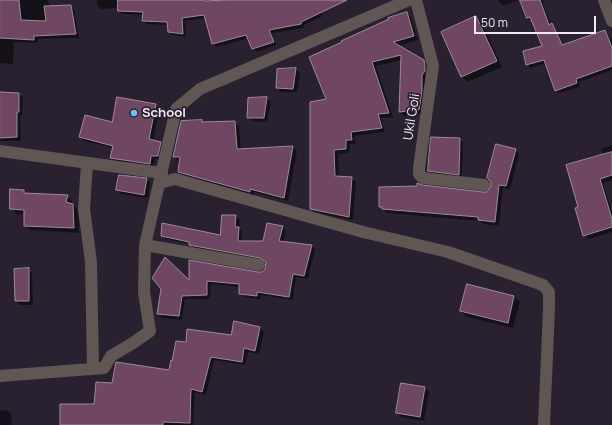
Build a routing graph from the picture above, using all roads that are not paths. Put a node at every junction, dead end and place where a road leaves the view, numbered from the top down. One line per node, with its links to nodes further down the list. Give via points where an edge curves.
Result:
1 (405, 0): 7 (street, via 200,89 176,109)
2 (416, 0): 8 (street, Ukil Goli, via 433,66 419,174 423,178)
3 (604, 0): 4 (street)
4 (612, 22)
5 (0, 151): 6 (street)
6 (88, 163): 7 (street); 11 (street, via 84,209 91,262)
7 (161, 178): 9 (street); 13 (street, via 175,179 363,232 448,252 543,285 548,292 549,309)
8 (484, 185)
9 (145, 245): 10 (street); 11 (street, via 144,292 150,331 111,356 104,368)
10 (258, 264)
11 (94, 369): 12 (street)
12 (0, 376)
13 (544, 425)

